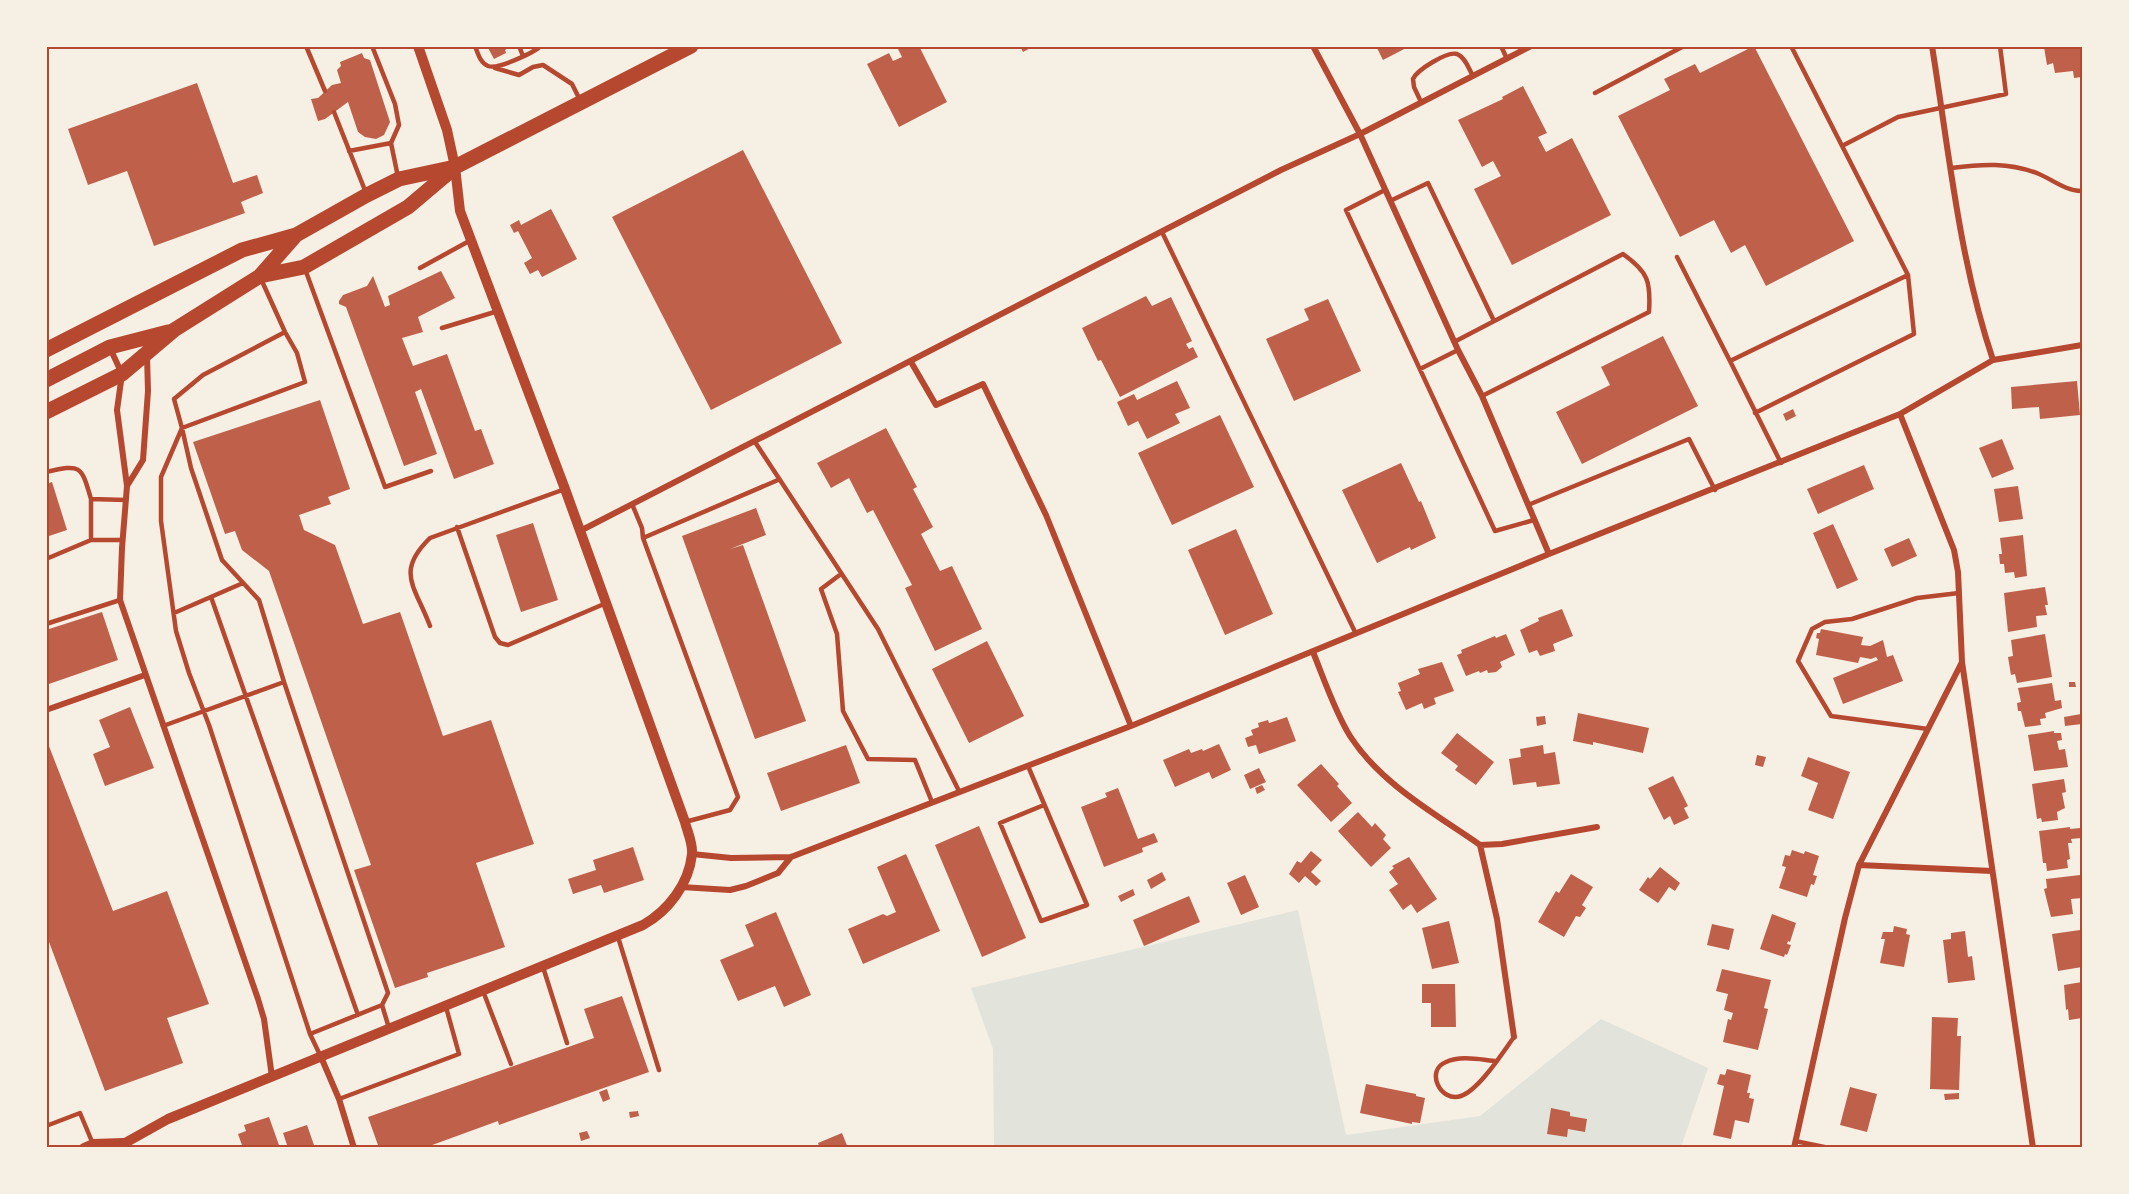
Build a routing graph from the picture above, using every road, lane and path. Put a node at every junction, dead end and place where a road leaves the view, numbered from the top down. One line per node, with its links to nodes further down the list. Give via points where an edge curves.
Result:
1 (306, 46): 19 (lane)
2 (372, 46): 26 (lane, via 396,104 399,125)
3 (418, 46): 29 (street, via 447,130)
4 (475, 46): 17 (lane, via 480,60)
5 (519, 46): 15 (lane)
6 (541, 46): 15 (lane)
7 (691, 46): 22 (main road)
8 (1313, 46): 25 (street)
9 (1501, 46): 16 (lane)
10 (1531, 46): 16 (street)
11 (1684, 46): 20 (lane)
12 (1791, 46): 27 (lane)
13 (1932, 46): 23 (street)
14 (2000, 46): 23 (lane, via 2007,94)
15 (523, 56): 17 (lane)
16 (1507, 59): 18 (street)
17 (495, 68): 22 (lane, via 519,75 543,65 572,84)
18 (1473, 76): 21 (street); 21 (lane, via 1464,59 1451,53 1422,68 1413,79)
19 (326, 91)
20 (1595, 93)
21 (1421, 102): 25 (street)
22 (581, 103): 29 (main road)
23 (1942, 108): 27 (lane, via 1898,117); 30 (street)
24 (333, 112): 28 (lane)
25 (1360, 134): 32 (street); 36 (street)
26 (391, 143): 28 (lane); 31 (lane)
27 (1842, 146): 42 (lane)
28 (349, 151): 34 (lane)
29 (455, 167): 31 (main road); 38 (street, via 460,211); 40 (main road, via 408,207)
30 (1951, 168): 33 (lane, via 2004,164); 55 (street, via 1971,287)
31 (399, 179): 34 (main road)
32 (1385, 190): 35 (street); 58 (lane, via 1346,210)
33 (2082, 192)
34 (367, 195): 37 (main road)
35 (1390, 201): 45 (lane, via 1428,183); 49 (street)
36 (1162, 232): 57 (street); 95 (lane)
37 (296, 235): 43 (main road); 52 (main road, via 242,249)
38 (471, 240): 41 (lane); 44 (street)
39 (1677, 257): 56 (lane)
40 (304, 267): 43 (main road); 68 (lane, via 386,487)
41 (420, 268)
42 (1908, 275): 56 (lane); 63 (lane, via 1914,334)
43 (260, 276): 47 (main road); 48 (lane)
44 (498, 311): 46 (lane); 72 (street)
45 (1494, 321): 49 (lane); 61 (lane, via 1623,254 1639,266 1651,289 1650,312)
46 (442, 328)
47 (174, 330): 51 (main road); 54 (main road)
48 (285, 332): 65 (lane, via 203,375 174,399); 65 (lane, via 297,353 305,382)
49 (1454, 342): 53 (street)
50 (2082, 345): 55 (street)
51 (110, 347): 59 (street); 60 (main road)
52 (46, 350)
53 (1458, 350): 58 (lane); 61 (street)
54 (146, 353): 59 (main road); 71 (street, via 148,391 143,460)
55 (1993, 360): 64 (street)
56 (1730, 361): 63 (lane)
57 (911, 362): 66 (street); 104 (street, via 936,405 983,384 1046,515)
58 (1420, 369): 78 (lane, via 1495,531)
59 (122, 374): 62 (main road); 71 (street, via 117,410)
60 (46, 380)
61 (1482, 396): 77 (street)
62 (46, 412)
63 (1755, 413): 67 (lane)
64 (1900, 414): 67 (street); 88 (street, via 1954,550)
65 (182, 428): 87 (lane, via 222,560); 92 (lane, via 161,477 161,521)
66 (755, 442): 70 (lane); 76 (street)
67 (1781, 463): 73 (street)
68 (431, 471)
69 (46, 472): 74 (lane, via 71,466 78,469)
70 (778, 480): 81 (lane); 86 (lane)
71 (127, 486): 75 (street)
72 (565, 489): 79 (lane); 80 (street)
73 (1715, 490): 77 (lane, via 1689,439); 84 (street)
74 (91, 499): 75 (lane); 82 (lane)
75 (126, 500): 83 (street)
76 (632, 504): 80 (street); 81 (lane)
77 (1528, 505): 78 (street)
78 (1534, 519): 84 (street)
79 (457, 527): 91 (lane, via 500,643 508,645); 94 (lane, via 430,538 410,564 409,574)
80 (580, 531): 91 (street)
81 (643, 538): 110 (lane, via 738,797 730,810)
82 (91, 540): 83 (lane); 85 (lane)
83 (122, 540): 90 (street)
84 (1549, 554): 95 (street)
85 (46, 559)
86 (841, 574): 107 (lane, via 878,629); 108 (lane, via 821,590 837,634 843,711 868,759 915,760)
87 (243, 583): 89 (lane); 99 (lane, via 259,600)
88 (1959, 593): 97 (street); 105 (lane, via 1917,598 1852,619 1826,622 1812,629 1798,661 1831,716)
89 (211, 597): 92 (lane); 100 (lane)
90 (120, 600): 93 (lane); 98 (street)
91 (606, 603): 110 (street)
92 (174, 613): 102 (lane, via 189,674)
93 (46, 624)
94 (430, 626)
95 (1356, 634): 96 (street)
96 (1313, 652): 104 (street); 112 (street, via 1350,736 1368,758 1393,784)
97 (1962, 662): 105 (street); 116 (street)
98 (145, 675): 101 (street); 103 (street)
99 (284, 682): 100 (lane); 121 (lane, via 388,993)
100 (247, 695): 102 (lane); 123 (lane)
101 (46, 710)
102 (204, 712): 103 (lane); 125 (lane)
103 (163, 726): 132 (street, via 258,999)
104 (1131, 726): 106 (street)
105 (1928, 729): 115 (street)
106 (1028, 766): 107 (street); 109 (lane)
107 (959, 791): 108 (street)
108 (932, 802): 114 (street)
109 (1044, 805): 109 (lane, via 1087,905 1041,921 1000,823)
110 (685, 822): 113 (street)
111 (1598, 827): 112 (street)
112 (1479, 844): 126 (street, via 1497,919)
113 (692, 854): 114 (street); 117 (street)
114 (791, 857): 117 (street, via 778,873 746,886 730,890)
115 (1858, 865): 116 (street); 135 (street)
116 (1992, 871): 140 (street)
117 (681, 887): 118 (street, via 653,920)
118 (618, 937): 119 (street); 131 (lane)
119 (543, 967): 120 (street); 127 (lane)
120 (483, 991): 122 (street); 130 (lane)
121 (382, 1005): 123 (lane); 124 (lane)
122 (446, 1006): 124 (street); 133 (lane, via 459,1054)
123 (358, 1015): 125 (lane)
124 (390, 1030): 128 (street)
125 (310, 1034): 128 (lane)
126 (1514, 1037): 129 (lane)
127 (567, 1043)
128 (321, 1057): 132 (street); 133 (street)
129 (1497, 1060): 129 (lane, via 1461,1096 1441,1091 1436,1082 1436,1072 1443,1062)
130 (511, 1064)
131 (659, 1070)
132 (273, 1077): 136 (street, via 168,1119)
133 (339, 1099): 138 (street)
134 (46, 1126): 137 (lane, via 80,1113)
135 (1795, 1144): 139 (lane)
136 (120, 1145): 137 (street)
137 (89, 1146)
138 (354, 1148)
139 (1829, 1148)
140 (2033, 1148)

